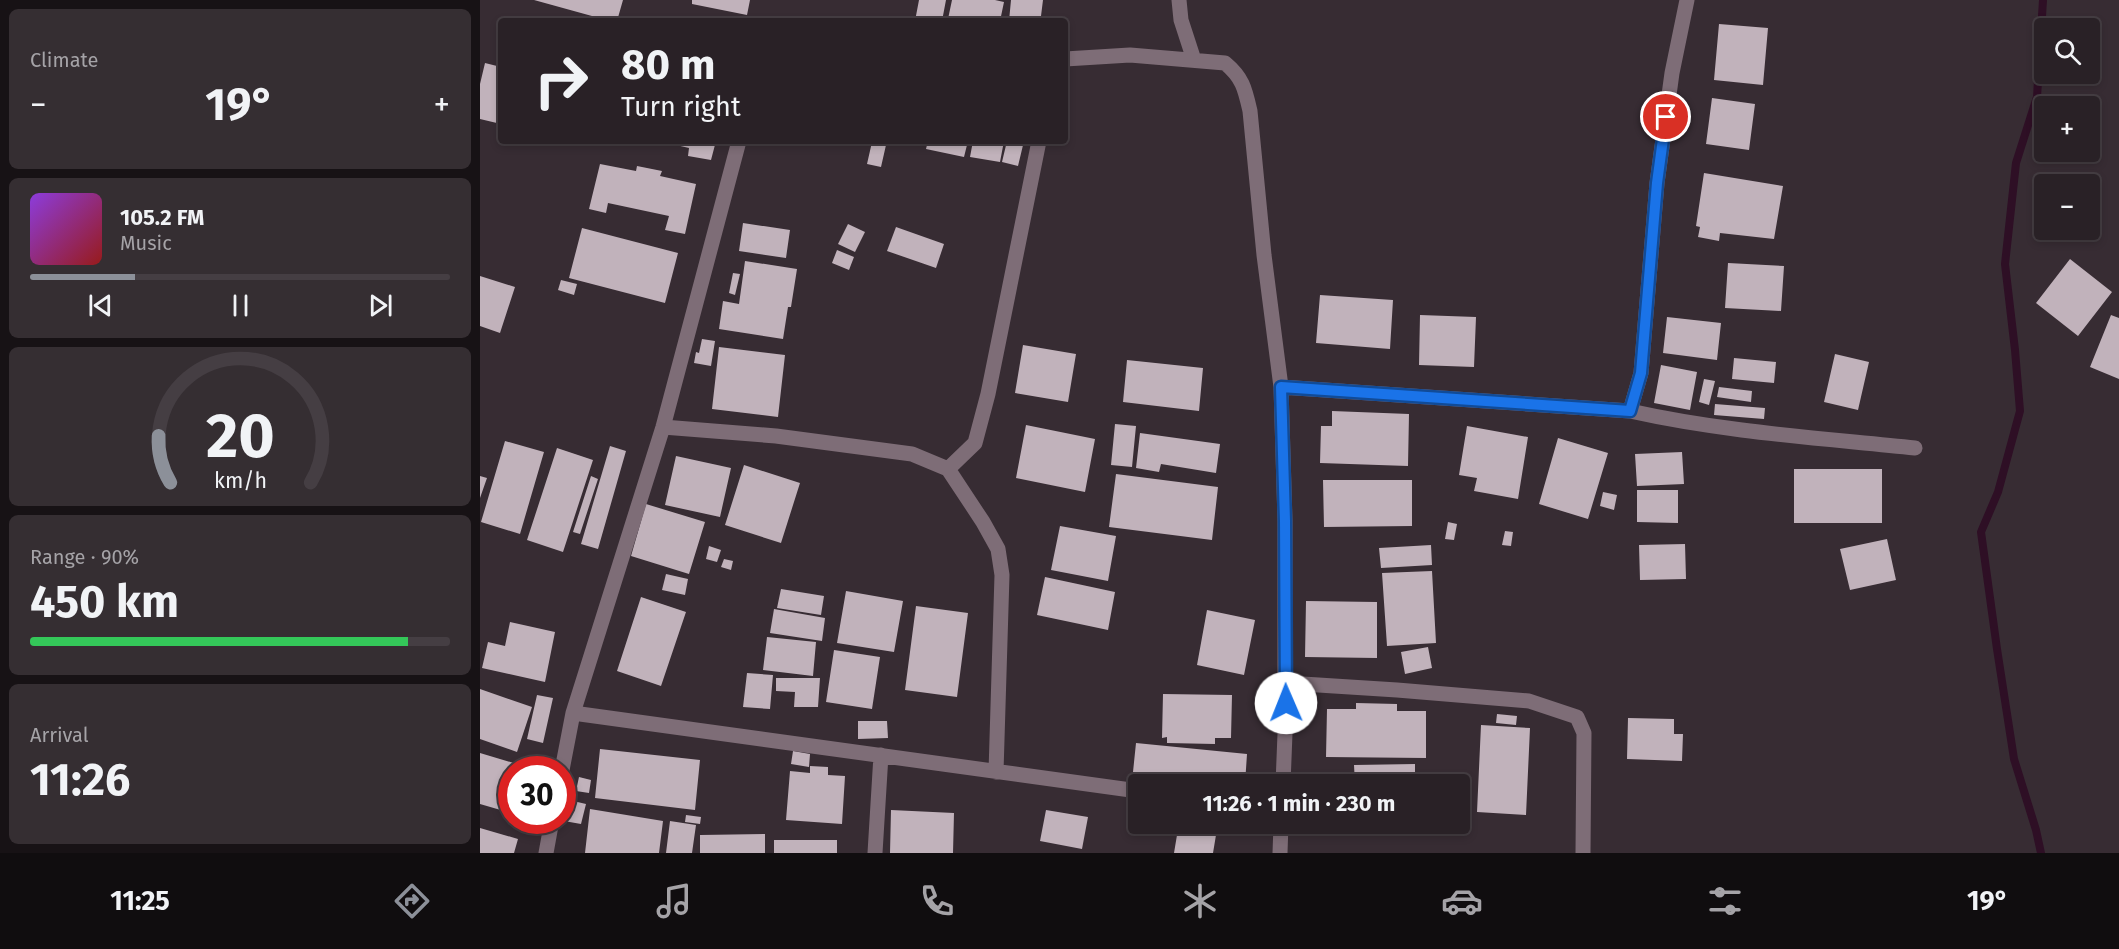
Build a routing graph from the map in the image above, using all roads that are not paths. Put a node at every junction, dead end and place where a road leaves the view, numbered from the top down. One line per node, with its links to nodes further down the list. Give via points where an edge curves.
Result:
1 (1179, 0): 4 (street)
2 (1687, 0): 8 (street, via 1657,183 1641,373)
3 (1068, 59): 4 (street, via 1130,55)
4 (1194, 60): 7 (street, via 1226,63 1237,73 1245,90)
5 (738, 144): 9 (street)
6 (1038, 144): 11 (street, via 975,443)
7 (1281, 387): 8 (street); 12 (street)
8 (1630, 411): 10 (street, via 1674,421)
9 (663, 427): 11 (street, via 776,436 912,454); 13 (street)
10 (1916, 448)
11 (948, 469): 16 (street, via 983,522 1000,558)
12 (1287, 683): 17 (street); 24 (street, via 1529,701 1577,717 1584,733)
13 (573, 713): 14 (street); 15 (street)
14 (881, 755): 16 (street); 22 (street)
15 (565, 756)
16 (996, 772): 18 (street)
17 (1282, 774)
18 (1128, 790)
19 (549, 834): 21 (street)
20 (1281, 834): 23 (street)
21 (546, 853)
22 (875, 853)
23 (1280, 853)
24 (1583, 853)

